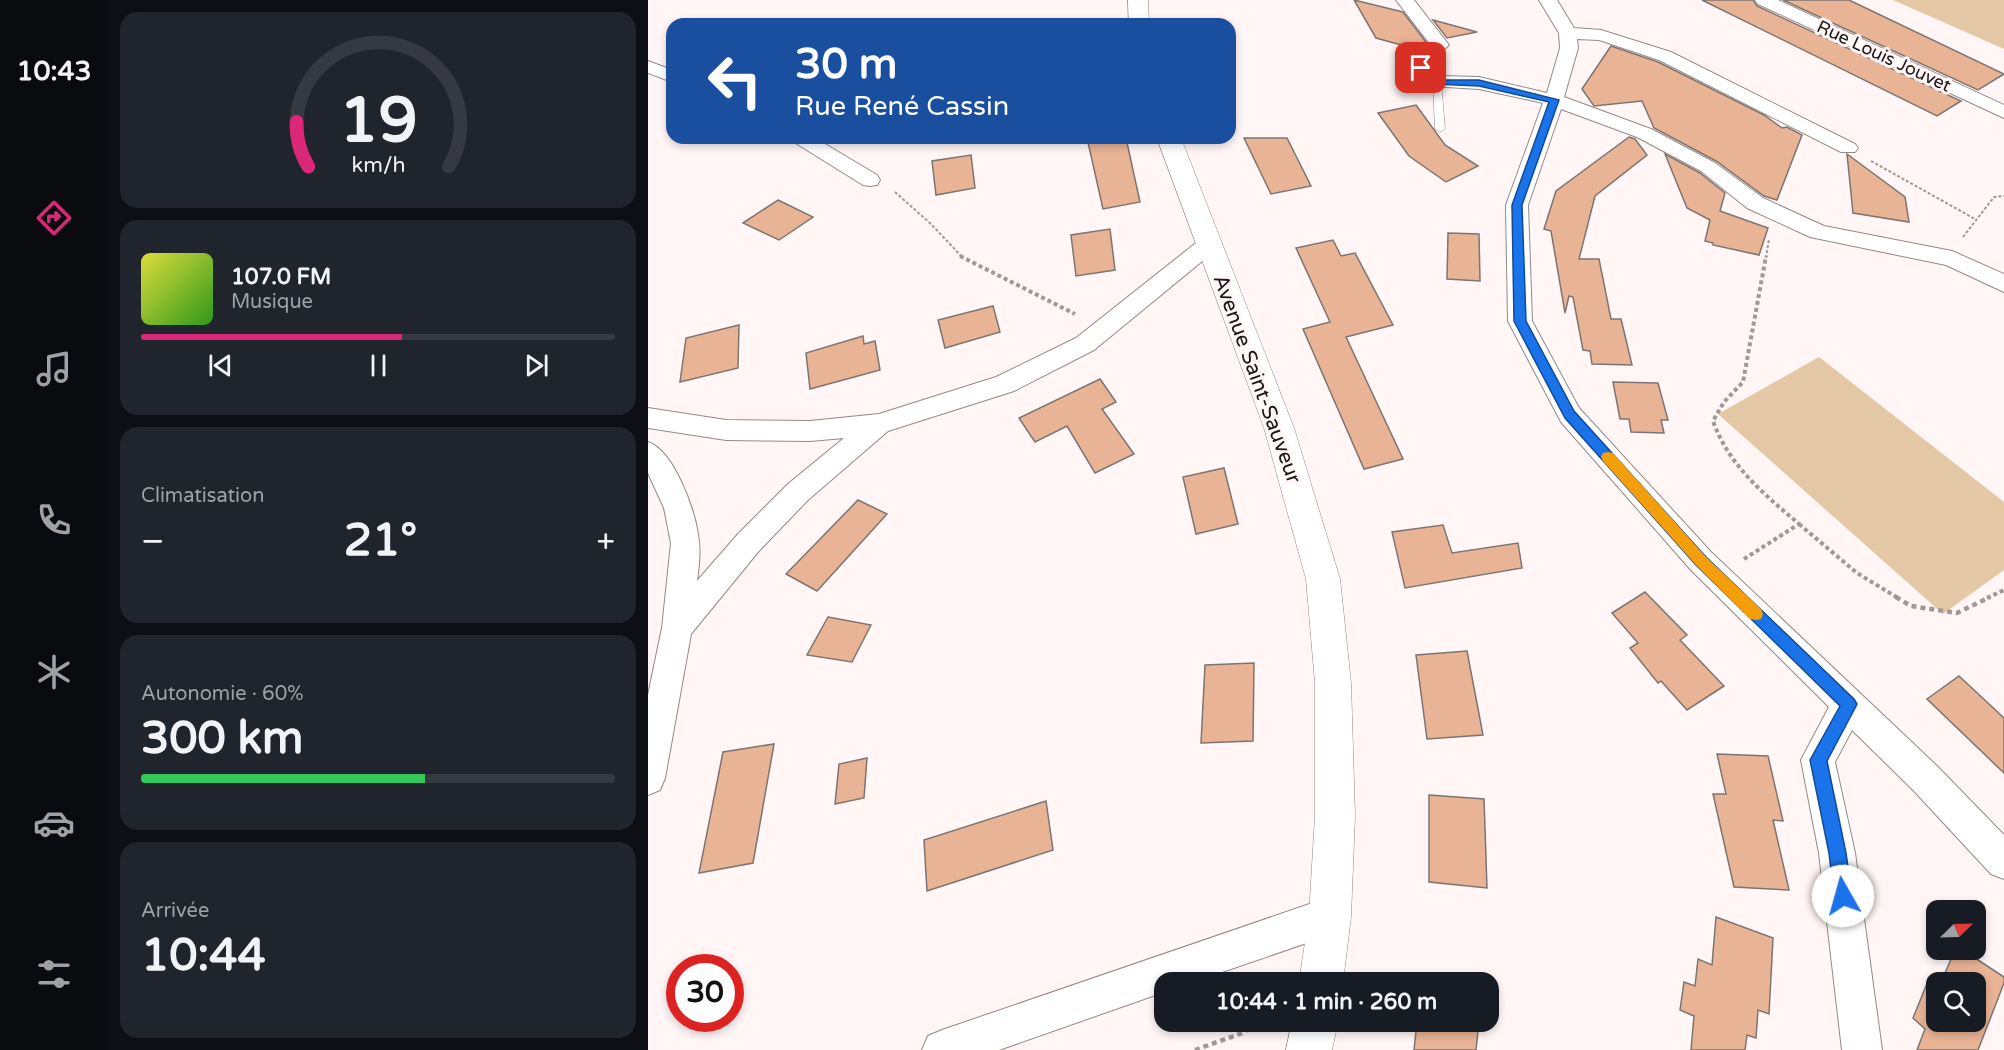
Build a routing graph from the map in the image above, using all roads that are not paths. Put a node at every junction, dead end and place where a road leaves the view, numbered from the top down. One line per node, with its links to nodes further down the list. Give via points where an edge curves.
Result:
1 (1138, 0): 5 (street)
2 (1405, 0): 9 (street, via 1440,45 1422,59 1421,68)
3 (1548, 0): 6 (street)
4 (1764, 0): 11 (street, Rue Louis Jouvet)
5 (1139, 18)
6 (1568, 33): 10 (street, via 1569,48); 15 (street, via 1601,35 1665,56)
7 (648, 67): 8 (street)
8 (666, 74)
9 (1437, 82): 10 (street, via 1479,83); 12 (lane)
10 (1554, 100): 18 (street, via 1644,133 1708,167 1755,203 1818,232 1952,259); 23 (street, via 1517,205 1520,321 1570,415 1717,576)
11 (2004, 112)
12 (1440, 129)
13 (811, 144): 16 (street)
14 (1171, 144): 17 (street, Avenue Saint-Sauveur)
15 (1848, 148)
16 (870, 180)
17 (1209, 244): 20 (street, via 1085,344 1005,384); 26 (street, Avenue Saint-Sauveur, via 1279,428 1323,579 1333,683 1335,816)
18 (2004, 284)
19 (648, 418): 20 (street, via 726,430 810,431)
20 (879, 424): 22 (street, via 798,492 748,543)
21 (648, 453): 22 (street, via 674,498 685,542)
22 (677, 628): 24 (street)
23 (1849, 704): 25 (street); 31 (street, via 1818,760 1837,853)
24 (648, 778)
25 (2004, 861)
26 (1330, 916): 27 (street, Avenue Saint-Sauveur); 29 (street)
27 (1322, 972)
28 (1313, 1032): 30 (street)
29 (942, 1050)
30 (1309, 1050)
31 (1862, 1050)

